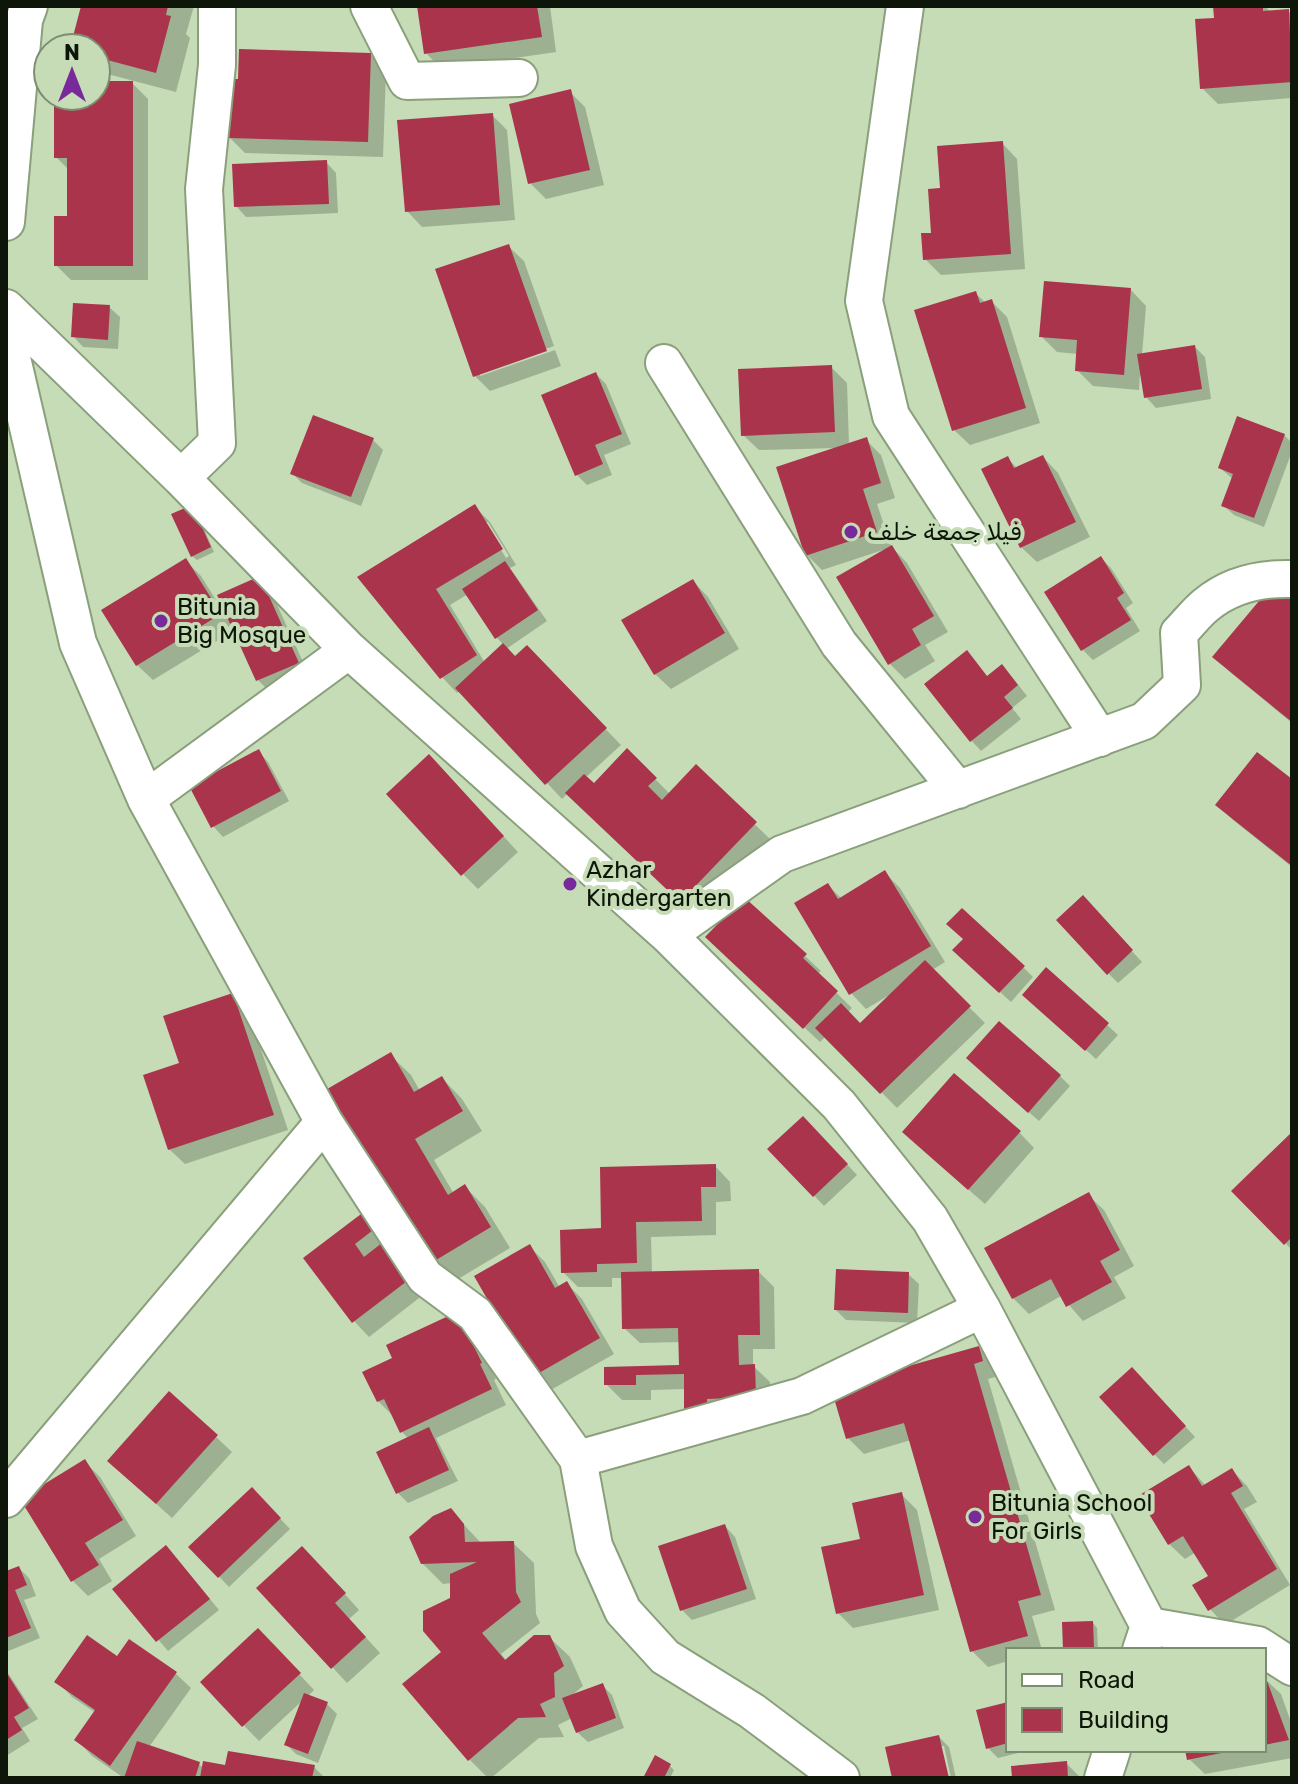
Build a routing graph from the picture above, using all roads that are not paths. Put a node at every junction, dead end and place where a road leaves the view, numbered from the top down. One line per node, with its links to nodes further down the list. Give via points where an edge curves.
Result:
1 (29, 6): 6 (street)
2 (217, 6): 10 (street, via 217,65 204,189 217,443)
3 (369, 6): 5 (street, via 407,81)
4 (905, 6): 13 (street, via 864,301 891,416)
5 (519, 78)
6 (6, 222)
7 (6, 308): 10 (street)
8 (6, 332): 15 (street, via 78,643)
9 (664, 363): 14 (street, via 839,644)
10 (181, 478): 12 (street)
11 (1292, 579): 13 (street, via 1239,585 1206,604 1179,633 1182,685 1144,721)
12 (349, 650): 15 (street); 16 (street)
13 (1100, 738): 14 (street)
14 (958, 790): 16 (street, via 782,854)
15 (146, 799): 17 (street)
16 (668, 935): 18 (street, via 839,1105 930,1219)
17 (324, 1122): 19 (street, via 425,1277 475,1314); 20 (street)
18 (982, 1309): 19 (street, via 802,1396); 21 (street)
19 (578, 1459): 26 (street, via 594,1546 623,1611 665,1657 752,1711)
20 (6, 1499)
21 (1145, 1638): 22 (street)
22 (1263, 1648)
23 (1266, 1650): 24 (street)
24 (1292, 1667)
25 (1111, 1752): 27 (street)
26 (841, 1778)
27 (1103, 1778)

